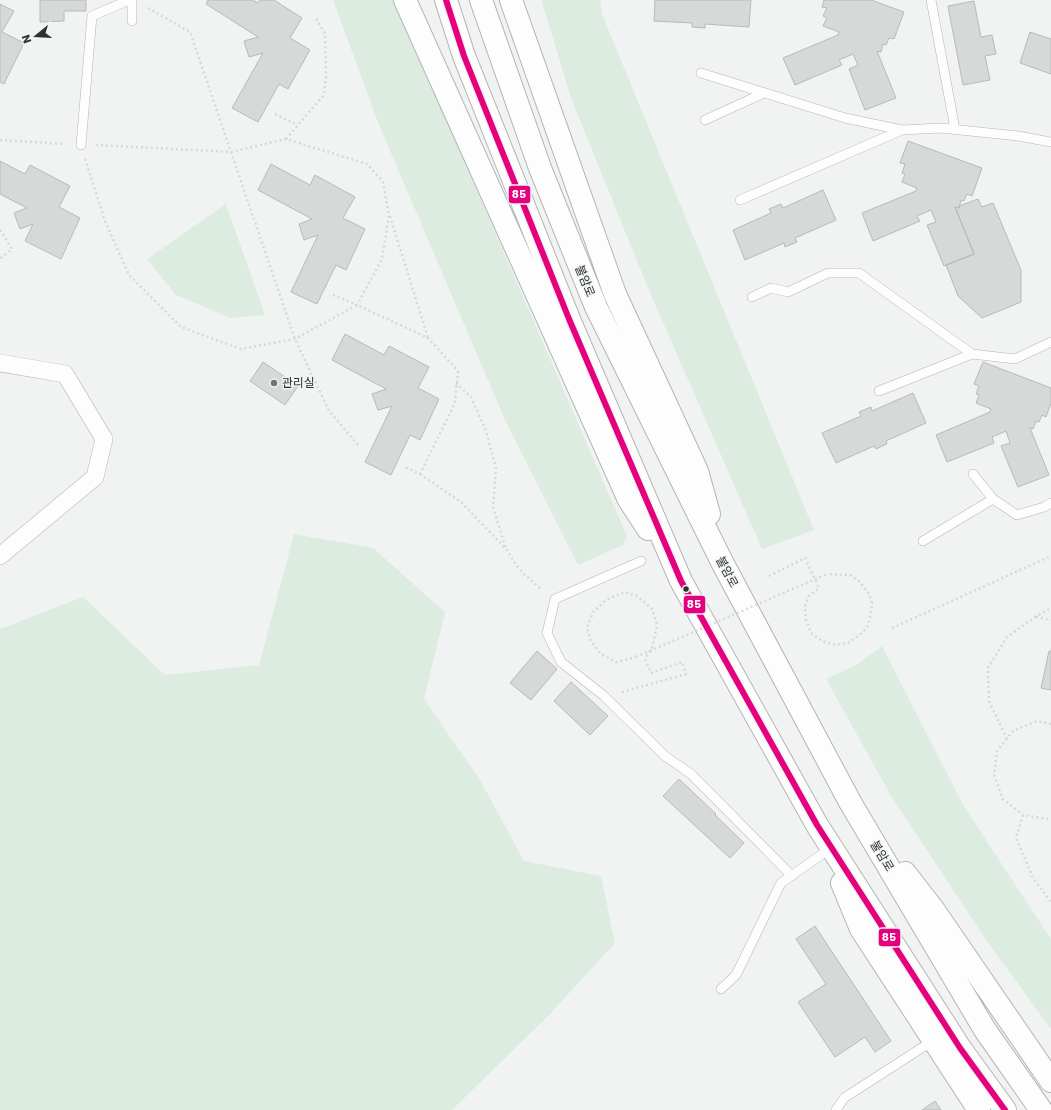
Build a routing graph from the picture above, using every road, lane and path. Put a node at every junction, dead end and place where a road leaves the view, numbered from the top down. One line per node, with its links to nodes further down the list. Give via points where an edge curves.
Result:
1 (131, 0): 11 (lane); 24 (lane, via 92,16)
2 (405, 0): 53 (street, via 629,500)
3 (440, 0): 13 (street)
4 (446, 0): 13 (street)
5 (480, 0): 12 (street, 불암로)
6 (485, 0): 12 (street)
7 (511, 0): 51 (street, via 615,294 697,471)
8 (930, 0): 19 (lane)
9 (146, 7): 25 (path, via 190,32)
10 (316, 18): 18 (path, via 325,34 324,95)
11 (132, 21)
12 (495, 42): 51 (street, 불암로, via 540,168 596,307)
13 (464, 56): 53 (street, via 569,320)
14 (701, 73): 15 (lane)
15 (764, 93): 17 (lane); 20 (lane, via 845,118)
16 (275, 114): 18 (path)
17 (705, 120)
18 (298, 125): 21 (path)
19 (955, 129): 20 (lane); 23 (lane)
20 (902, 130): 26 (lane)
21 (286, 139): 25 (path); 27 (path, via 367,164 383,182)
22 (0, 140): 24 (path)
23 (1051, 142)
24 (81, 145): 25 (path); 34 (path, via 105,221 129,276 181,327 241,349)
25 (231, 152): 34 (path)
26 (740, 200)
27 (390, 215): 32 (path, via 382,259); 33 (path)
28 (0, 230): 29 (path, via 12,248)
29 (0, 259)
30 (332, 295): 32 (path)
31 (752, 297): 36 (lane, via 771,288 788,292 828,273 859,273)
32 (356, 305): 33 (path); 34 (path)
33 (428, 338): 38 (path, via 458,371)
34 (295, 339): 40 (path, via 329,411)
35 (1051, 342): 36 (lane, via 1015,359)
36 (972, 354): 39 (lane)
37 (0, 363): 48 (street, via 65,374 104,439 95,477)
38 (456, 383): 42 (path, via 455,402); 47 (path, via 471,396 486,431 496,468 493,507)
39 (879, 391)
40 (358, 446)
41 (405, 467): 42 (path)
42 (420, 474): 47 (path, via 461,502)
43 (973, 474): 44 (lane)
44 (993, 499): 45 (lane, via 1017,515); 46 (lane)
45 (1051, 503)
46 (923, 541)
47 (506, 549): 54 (path, via 525,575)
48 (0, 556)
49 (1051, 556): 58 (path)
50 (641, 561): 54 (lane)
51 (722, 562): 62 (street, 불암로)
52 (769, 576): 59 (path, bridge, via 805,558 810,570 813,576 816,582 819,588 809,596 804,606 811,633 822,641 835,645 848,642 867,628 872,603 869,594 860,582 850,575 828,574 820,578 813,581 806,584 749,608 707,627 678,639 657,648 650,651 636,657 616,662 601,654 591,642 587,628 593,612 606,600 624,592 637,596 652,608 657,625 652,648 649,654 645,659 651,673 682,662 686,674)
53 (681, 581): 65 (street)
54 (555, 599): 59 (lane, via 547,633 561,662)
55 (1051, 608): 56 (path)
56 (1035, 617): 57 (path); 61 (path, via 1007,636 988,668 989,701)
57 (1051, 620)
58 (892, 628)
59 (604, 696): 67 (lane, via 665,756 691,774)
60 (1051, 724): 61 (path, via 1037,722 1013,731)
61 (1007, 739): 63 (path, via 997,751 994,776 1003,799)
62 (850, 802): 71 (street, via 933,909); 75 (street, 불암로, via 985,1030)
63 (1023, 815): 64 (path); 68 (path, via 1016,838 1033,878)
64 (1051, 818)
65 (817, 825): 66 (street); 74 (street, via 960,1048)
66 (828, 850): 67 (lane); 70 (street, via 861,929)
67 (792, 876): 69 (lane, via 781,884 736,975)
68 (1051, 902)
69 (721, 989)
70 (934, 1040): 72 (lane, via 844,1098); 73 (street)
71 (1051, 1081)
72 (836, 1110)
73 (979, 1110)
74 (1005, 1110)
75 (1042, 1110)

